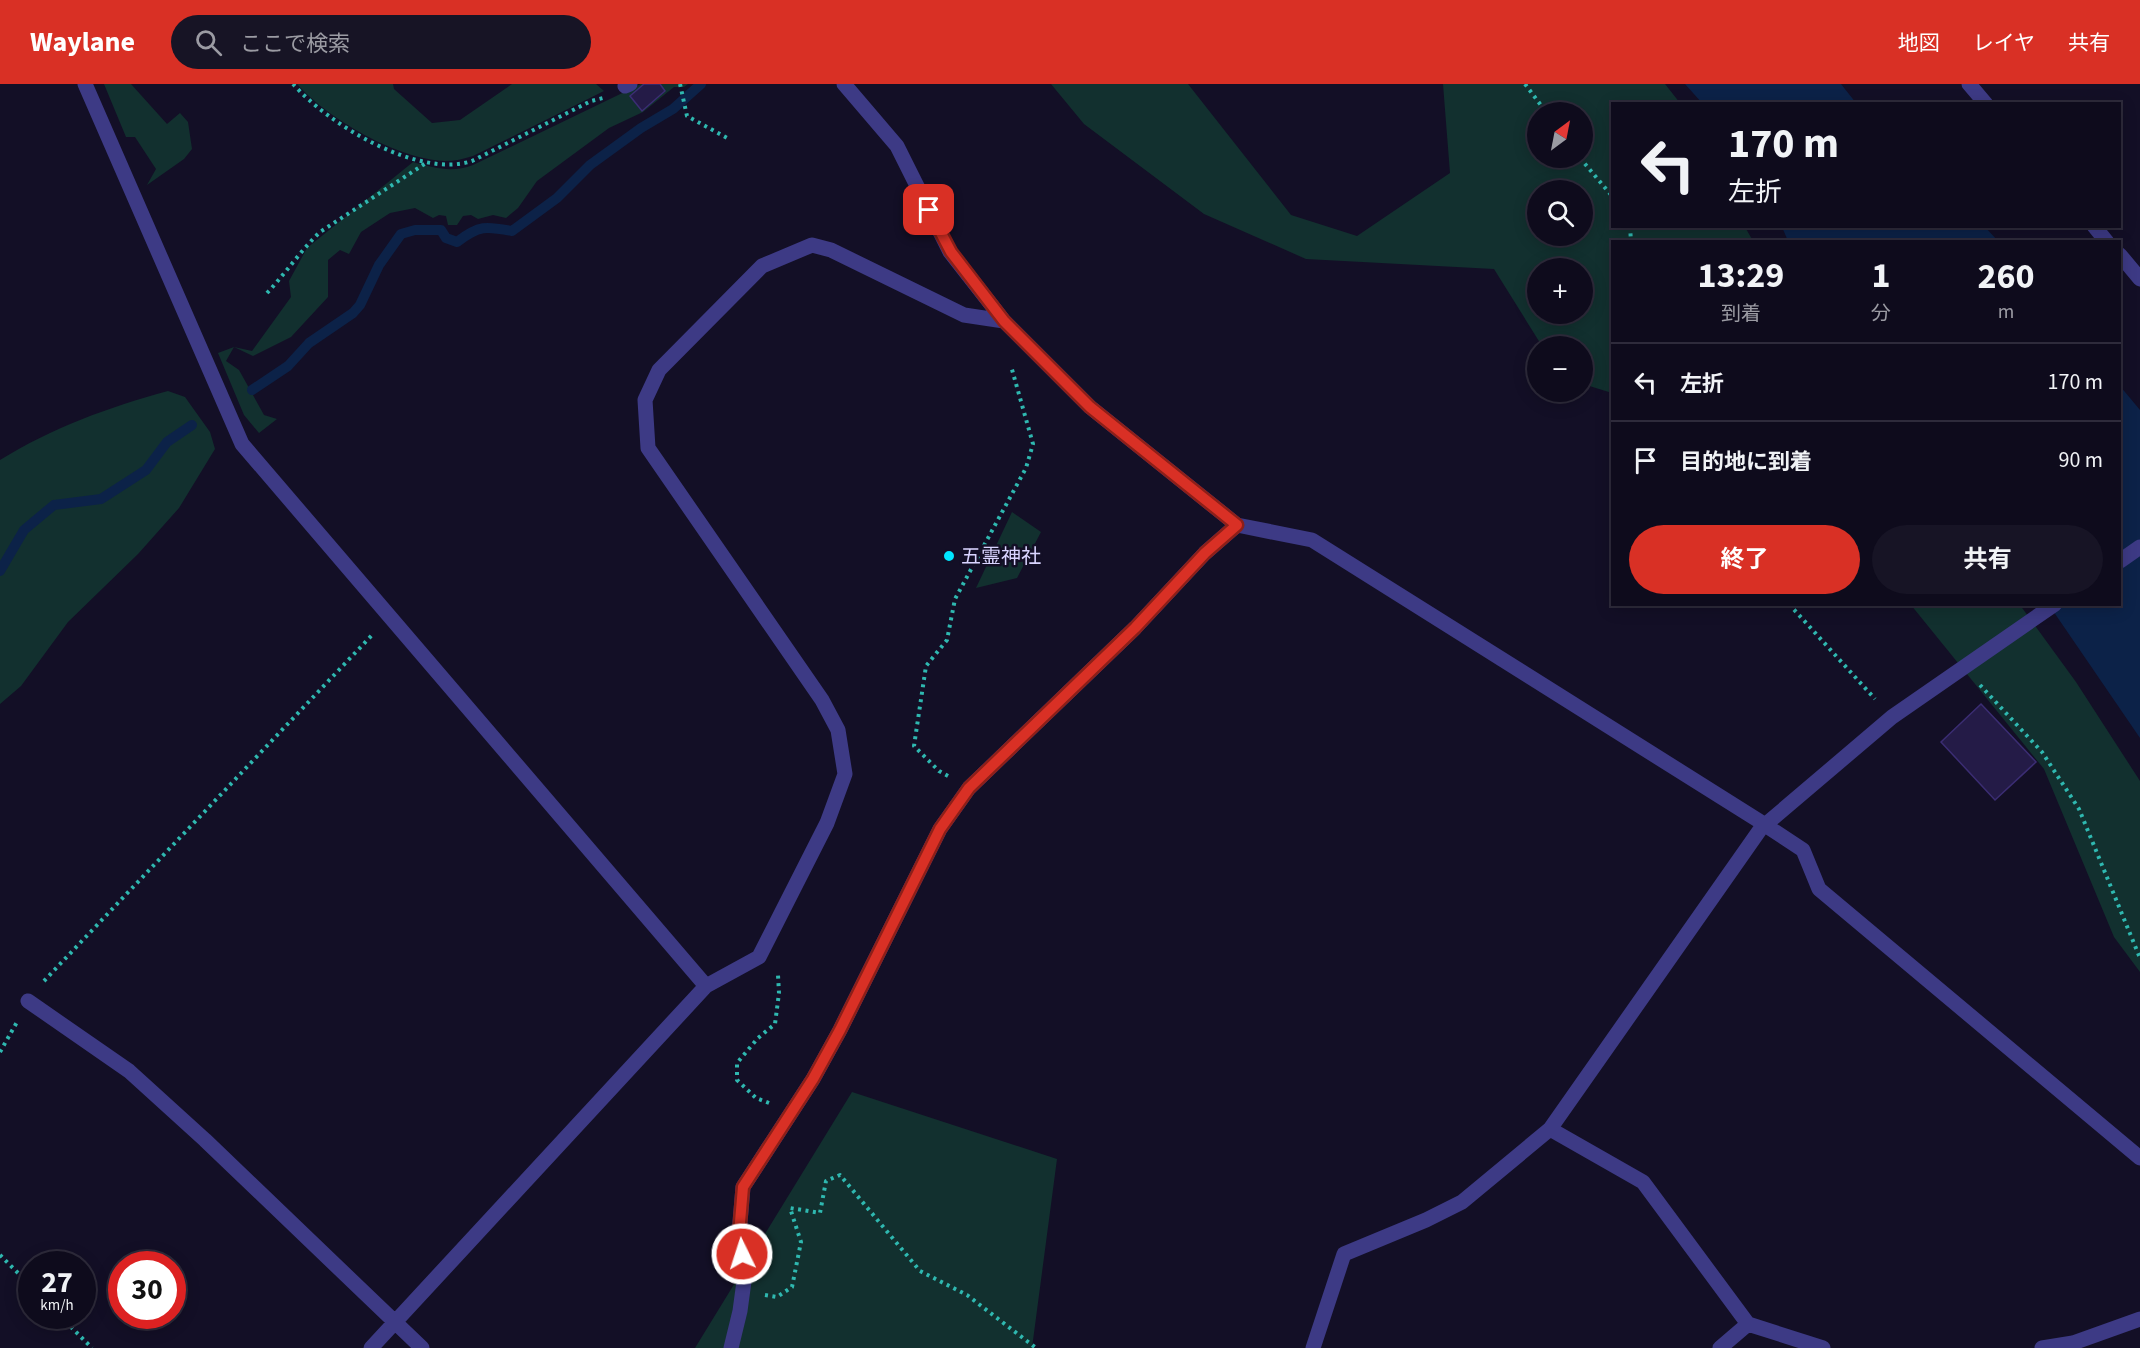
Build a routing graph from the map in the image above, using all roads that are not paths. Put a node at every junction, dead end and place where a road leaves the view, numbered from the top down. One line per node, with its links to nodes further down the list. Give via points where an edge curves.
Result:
1 (85, 84): 14 (street, via 242,444)
2 (844, 84): 9 (street, via 897,146 951,252)
3 (1969, 84): 4 (street)
4 (1984, 102)
5 (2096, 228): 6 (street)
6 (2106, 240)
7 (2121, 256): 8 (street)
8 (2140, 279)
9 (1004, 321): 10 (street, via 1090,407); 14 (street, via 964,315 831,250 812,245 762,266 659,370 645,400 648,448 822,700 838,730 845,774 827,823 759,957)
10 (1237, 525): 16 (street, via 1312,540 1764,824); 23 (street, via 969,788 940,829 840,1030 743,1187 739,1234 745,1274)
11 (2140, 546): 12 (street)
12 (2121, 560)
13 (2052, 606): 17 (street, via 1892,717 1765,825 1803,850 1819,889)
14 (706, 986): 19 (street)
15 (28, 1001): 19 (street, via 129,1071)
16 (1551, 1129): 20 (street, via 1643,1182); 24 (street, via 1462,1202 1344,1254)
17 (2140, 1158)
18 (2140, 1319): 27 (street, via 2073,1343)
19 (395, 1321): 21 (street); 22 (street)
20 (1748, 1324): 25 (street); 26 (street)
21 (371, 1348)
22 (422, 1348)
23 (731, 1348)
24 (1313, 1348)
25 (1720, 1348)
26 (1823, 1348)
27 (2042, 1348)

